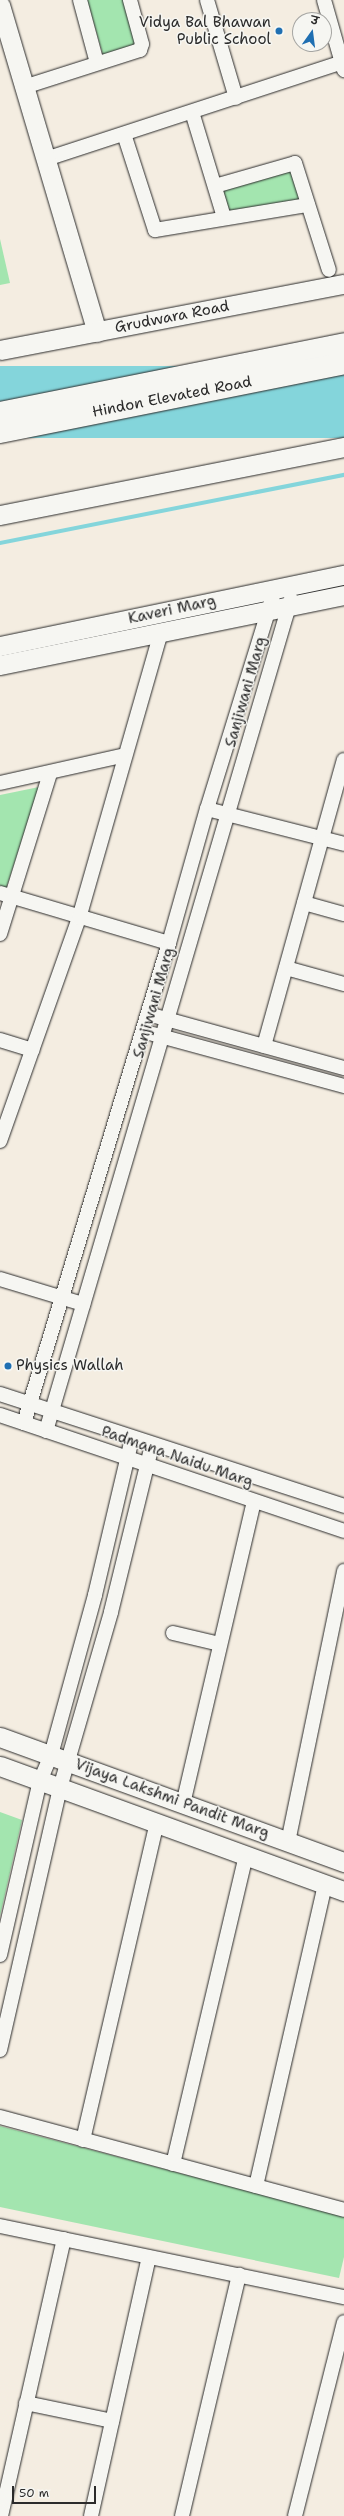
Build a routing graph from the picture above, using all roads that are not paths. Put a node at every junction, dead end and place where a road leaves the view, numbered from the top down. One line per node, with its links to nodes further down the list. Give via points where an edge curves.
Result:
1 (80, 0): 6 (street)
2 (130, 0): 6 (street, via 142,44 141,49)
3 (207, 0): 9 (street)
4 (324, 0): 7 (street)
5 (0, 5): 8 (street)
6 (97, 63): 8 (street)
7 (343, 66): 9 (street)
8 (24, 87): 12 (street)
9 (236, 98): 10 (street)
10 (192, 112): 11 (street); 13 (street)
11 (124, 134): 12 (street); 15 (street, via 155,230)
12 (46, 159): 18 (street)
13 (215, 186): 14 (street, via 294,162); 15 (street)
14 (308, 205): 15 (street); 16 (street)
15 (224, 217)
16 (329, 270)
17 (344, 284): 18 (street, Grudwara Road)
18 (97, 332): 20 (street, Grudwara Road)
19 (344, 344): 22 (highway, Hindon Elevated Road)
20 (0, 350)
21 (344, 363): 23 (highway, Hindon Elevated Road)
22 (0, 413)
23 (0, 432)
24 (344, 447): 25 (street)
25 (0, 516)
26 (344, 575): 27 (street, Kaveri Marg)
27 (295, 585): 28 (street, Kaveri Marg); 30 (street, Sanjiwani Marg)
28 (275, 589): 31 (street, Sanjiwani Marg); 33 (street, Kaveri Marg)
29 (344, 595): 30 (street, Kaveri Marg)
30 (288, 606): 31 (street, Kaveri Marg); 41 (street, Sanjiwani Marg)
31 (269, 610): 32 (street, Kaveri Marg); 40 (street, Sanjiwani Marg)
32 (161, 632): 34 (street, Kaveri Marg); 35 (street)
33 (0, 646)
34 (0, 665)
35 (125, 755): 37 (street); 47 (street)
36 (344, 760): 38 (street)
37 (50, 773): 39 (street); 44 (street)
38 (342, 776): 42 (street)
39 (0, 783)
40 (206, 809): 41 (street); 49 (street, Sanjiwani Marg)
41 (227, 816): 42 (street); 53 (street, Sanjiwani Marg)
42 (322, 839): 43 (street); 45 (street)
43 (344, 844)
44 (5, 895): 47 (street); 48 (street)
45 (304, 903): 46 (street); 50 (street)
46 (344, 914)
47 (79, 918): 49 (street); 58 (street)
48 (0, 934)
49 (169, 943): 52 (street, Sanjiwani Marg)
50 (286, 968): 51 (street); 57 (street)
51 (344, 984)
52 (148, 1014): 53 (street); 54 (street, Sanjiwani Marg)
53 (167, 1019): 55 (street, Sanjiwani Marg); 57 (street)
54 (142, 1031): 55 (street); 64 (street, Sanjiwani Marg)
55 (162, 1036): 60 (street); 65 (street, Sanjiwani Marg)
56 (0, 1040): 58 (street)
57 (264, 1046): 59 (street)
58 (33, 1050): 61 (street)
59 (344, 1068)
60 (344, 1086)
61 (6, 1110): 62 (street)
62 (0, 1141)
63 (0, 1279): 64 (street)
64 (62, 1298): 65 (street); 67 (street, Sanjiwani Marg)
65 (83, 1304): 68 (street, Sanjiwani Marg)
66 (0, 1394): 67 (street, Padmana Naidu Marg)
67 (30, 1404): 68 (street, Padmana Naidu Marg); 70 (street, Sanjiwani Marg)
68 (52, 1412): 71 (street, Sanjiwani Marg); 72 (street, Padmana Naidu Marg)
69 (0, 1415): 70 (street, Padmana Naidu Marg)
70 (24, 1423): 71 (street, Padmana Naidu Marg)
71 (46, 1430): 74 (street, Padmana Naidu Marg)
72 (132, 1438): 73 (street, Padmana Naidu Marg); 74 (street)
73 (152, 1445): 75 (street); 77 (street, Padmana Naidu Marg)
74 (128, 1458): 75 (street, Padmana Naidu Marg); 83 (street)
75 (147, 1465): 76 (street, Padmana Naidu Marg); 83 (street, via 111,1612)
76 (254, 1501): 78 (street, Padmana Naidu Marg); 81 (street)
77 (344, 1506)
78 (344, 1531)
79 (344, 1571): 89 (street)
80 (173, 1633): 81 (street)
81 (220, 1644): 87 (street)
82 (0, 1737): 83 (street, Vijaya Lakshmi Pandit Marg)
83 (60, 1758): 85 (street); 86 (street); 87 (street, Vijaya Lakshmi Pandit Marg)
84 (0, 1766): 85 (street, Vijaya Lakshmi Pandit Marg)
85 (40, 1781): 86 (street, Vijaya Lakshmi Pandit Marg); 94 (street)
86 (60, 1788): 88 (street, Vijaya Lakshmi Pandit Marg); 95 (street)
87 (184, 1804): 89 (street, Vijaya Lakshmi Pandit Marg)
88 (157, 1823): 90 (street, Vijaya Lakshmi Pandit Marg); 97 (street)
89 (288, 1842): 91 (street, Vijaya Lakshmi Pandit Marg)
90 (246, 1855): 92 (street, Vijaya Lakshmi Pandit Marg); 98 (street)
91 (344, 1862)
92 (325, 1884): 93 (street, Vijaya Lakshmi Pandit Marg); 99 (street)
93 (344, 1891)
94 (0, 1955)
95 (0, 2050)
96 (0, 2118): 97 (street)
97 (83, 2140): 98 (street)
98 (173, 2164): 99 (street)
99 (256, 2186): 100 (street)
100 (344, 2210)
101 (0, 2226): 102 (street)
102 (64, 2239): 103 (street); 107 (street)
103 (150, 2257): 104 (street); 108 (street)
104 (239, 2275): 105 (street); 111 (street)
105 (344, 2297)
106 (344, 2322): 112 (street)
107 (26, 2403): 108 (street); 109 (street)
108 (112, 2421): 110 (street)
109 (1, 2516)
110 (91, 2516)
111 (182, 2516)
112 (295, 2516)

